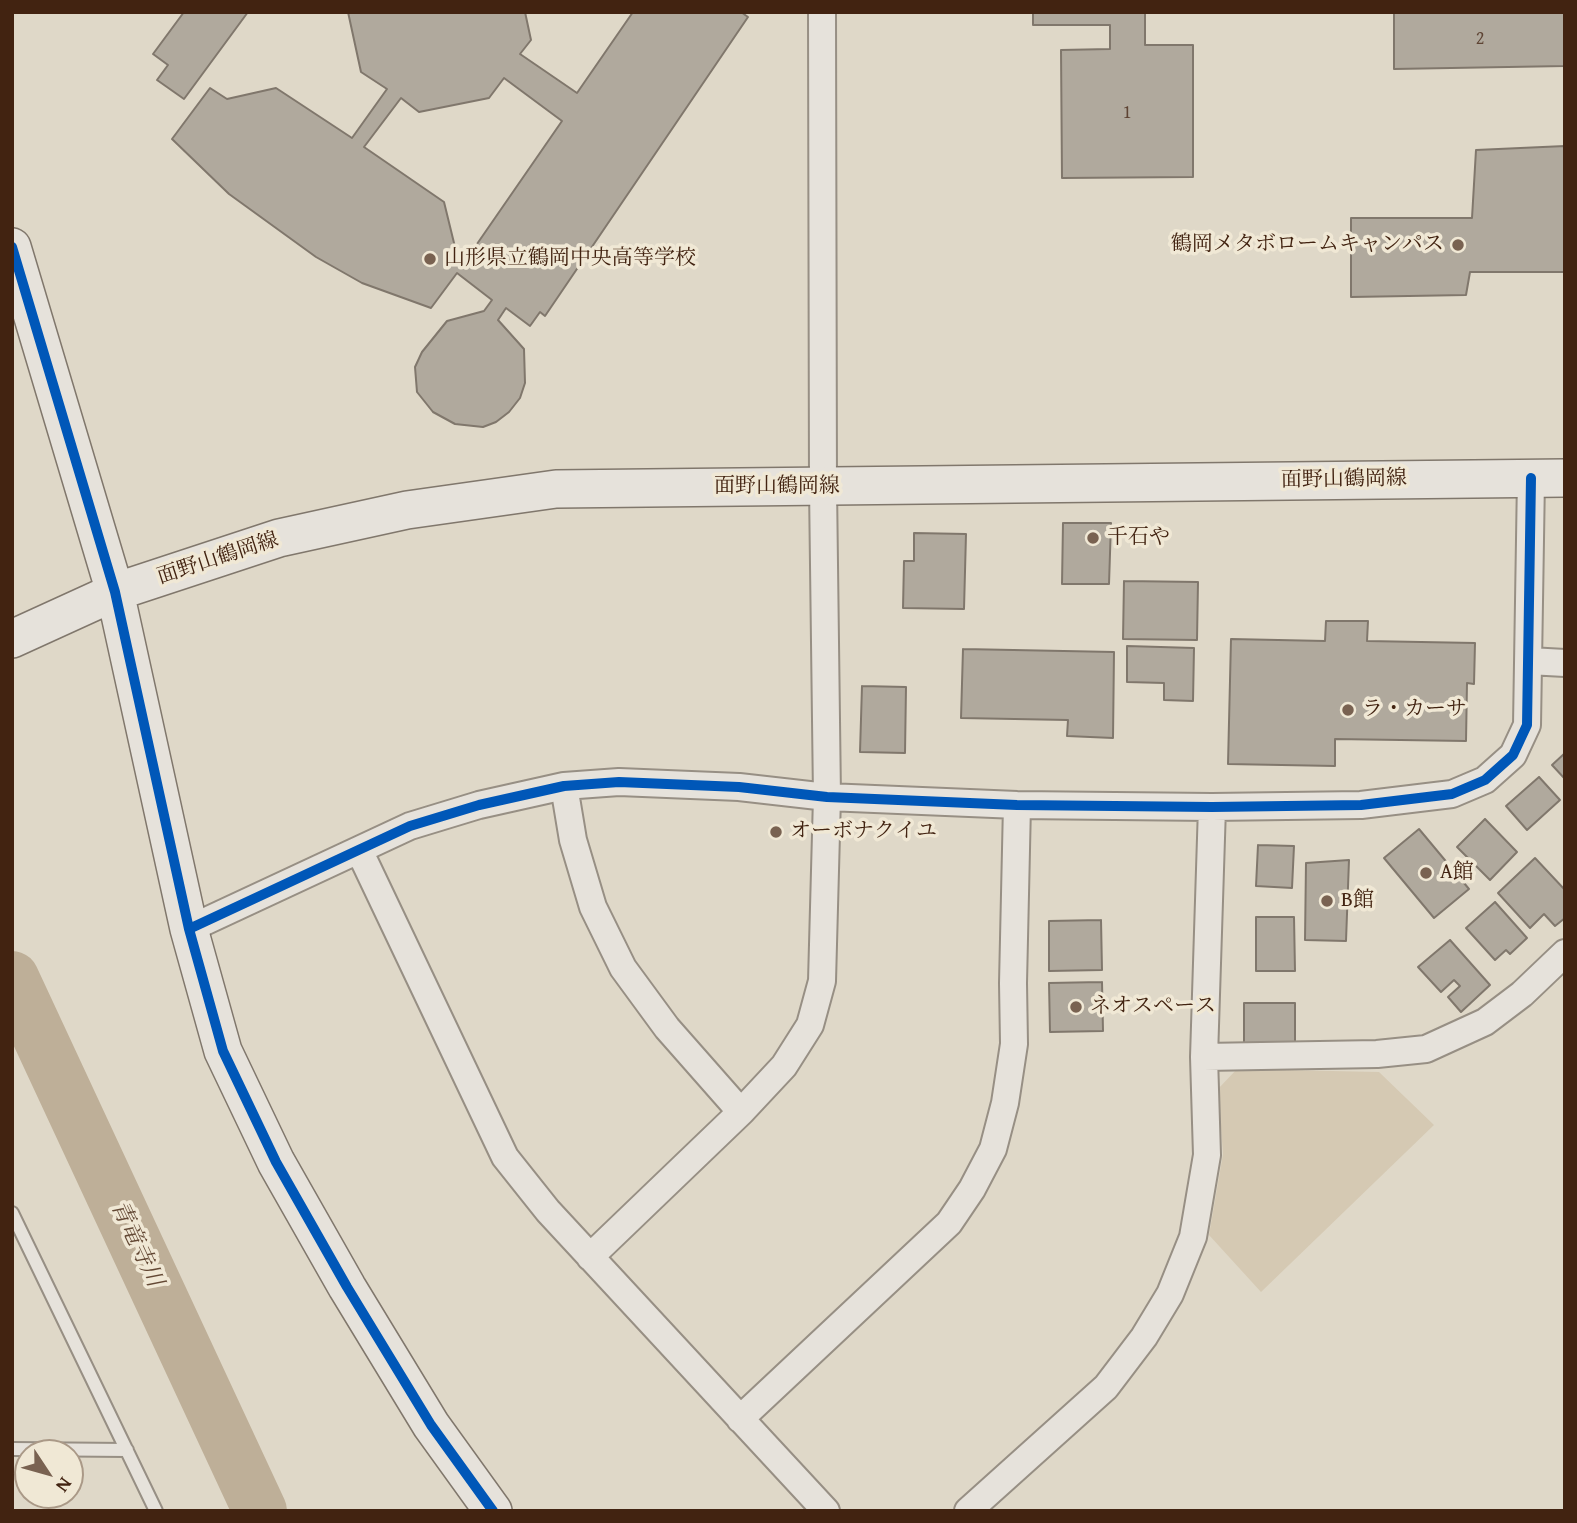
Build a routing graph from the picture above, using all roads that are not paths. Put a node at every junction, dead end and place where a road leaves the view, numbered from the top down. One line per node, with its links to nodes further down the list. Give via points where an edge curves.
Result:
1 (822, 12): 4 (street)
2 (12, 247): 5 (main road)
3 (1548, 478): 4 (main road, 面野山鶴岡線); 7 (street)
4 (823, 487): 5 (main road, 面野山鶴岡線, via 556,489 407,510 279,538); 10 (street)
5 (115, 592): 6 (main road, 面野山鶴岡線); 14 (main road)
6 (12, 639)
7 (1529, 661): 8 (street); 12 (street, via 1527,725 1513,755 1485,780 1452,794 1361,806)
8 (1565, 663)
9 (564, 786): 10 (street, via 619,782 739,787); 13 (street, via 410,826); 17 (street, via 573,840 593,908 623,968 667,1028)
10 (827, 797): 11 (street); 17 (street, via 822,981 810,1025 784,1066)
11 (1017, 805): 12 (street); 20 (street, via 1014,1044 993,1149 949,1223)
12 (1212, 807): 16 (street)
13 (359, 850): 14 (street); 19 (street, via 505,1157)
14 (189, 929): 24 (main road, via 223,1051 276,1162 431,1425)
15 (1565, 953): 16 (street, via 1485,1022 1426,1049)
16 (1204, 1057): 26 (street, via 1208,1155 1193,1237 1170,1294 1106,1387)
17 (741, 1112): 19 (street)
18 (12, 1213): 22 (lane)
19 (590, 1257): 20 (street)
20 (740, 1419): 25 (street)
21 (12, 1449): 22 (lane)
22 (127, 1450): 23 (lane)
23 (156, 1511)
24 (493, 1511)
25 (826, 1511)
26 (968, 1511)

